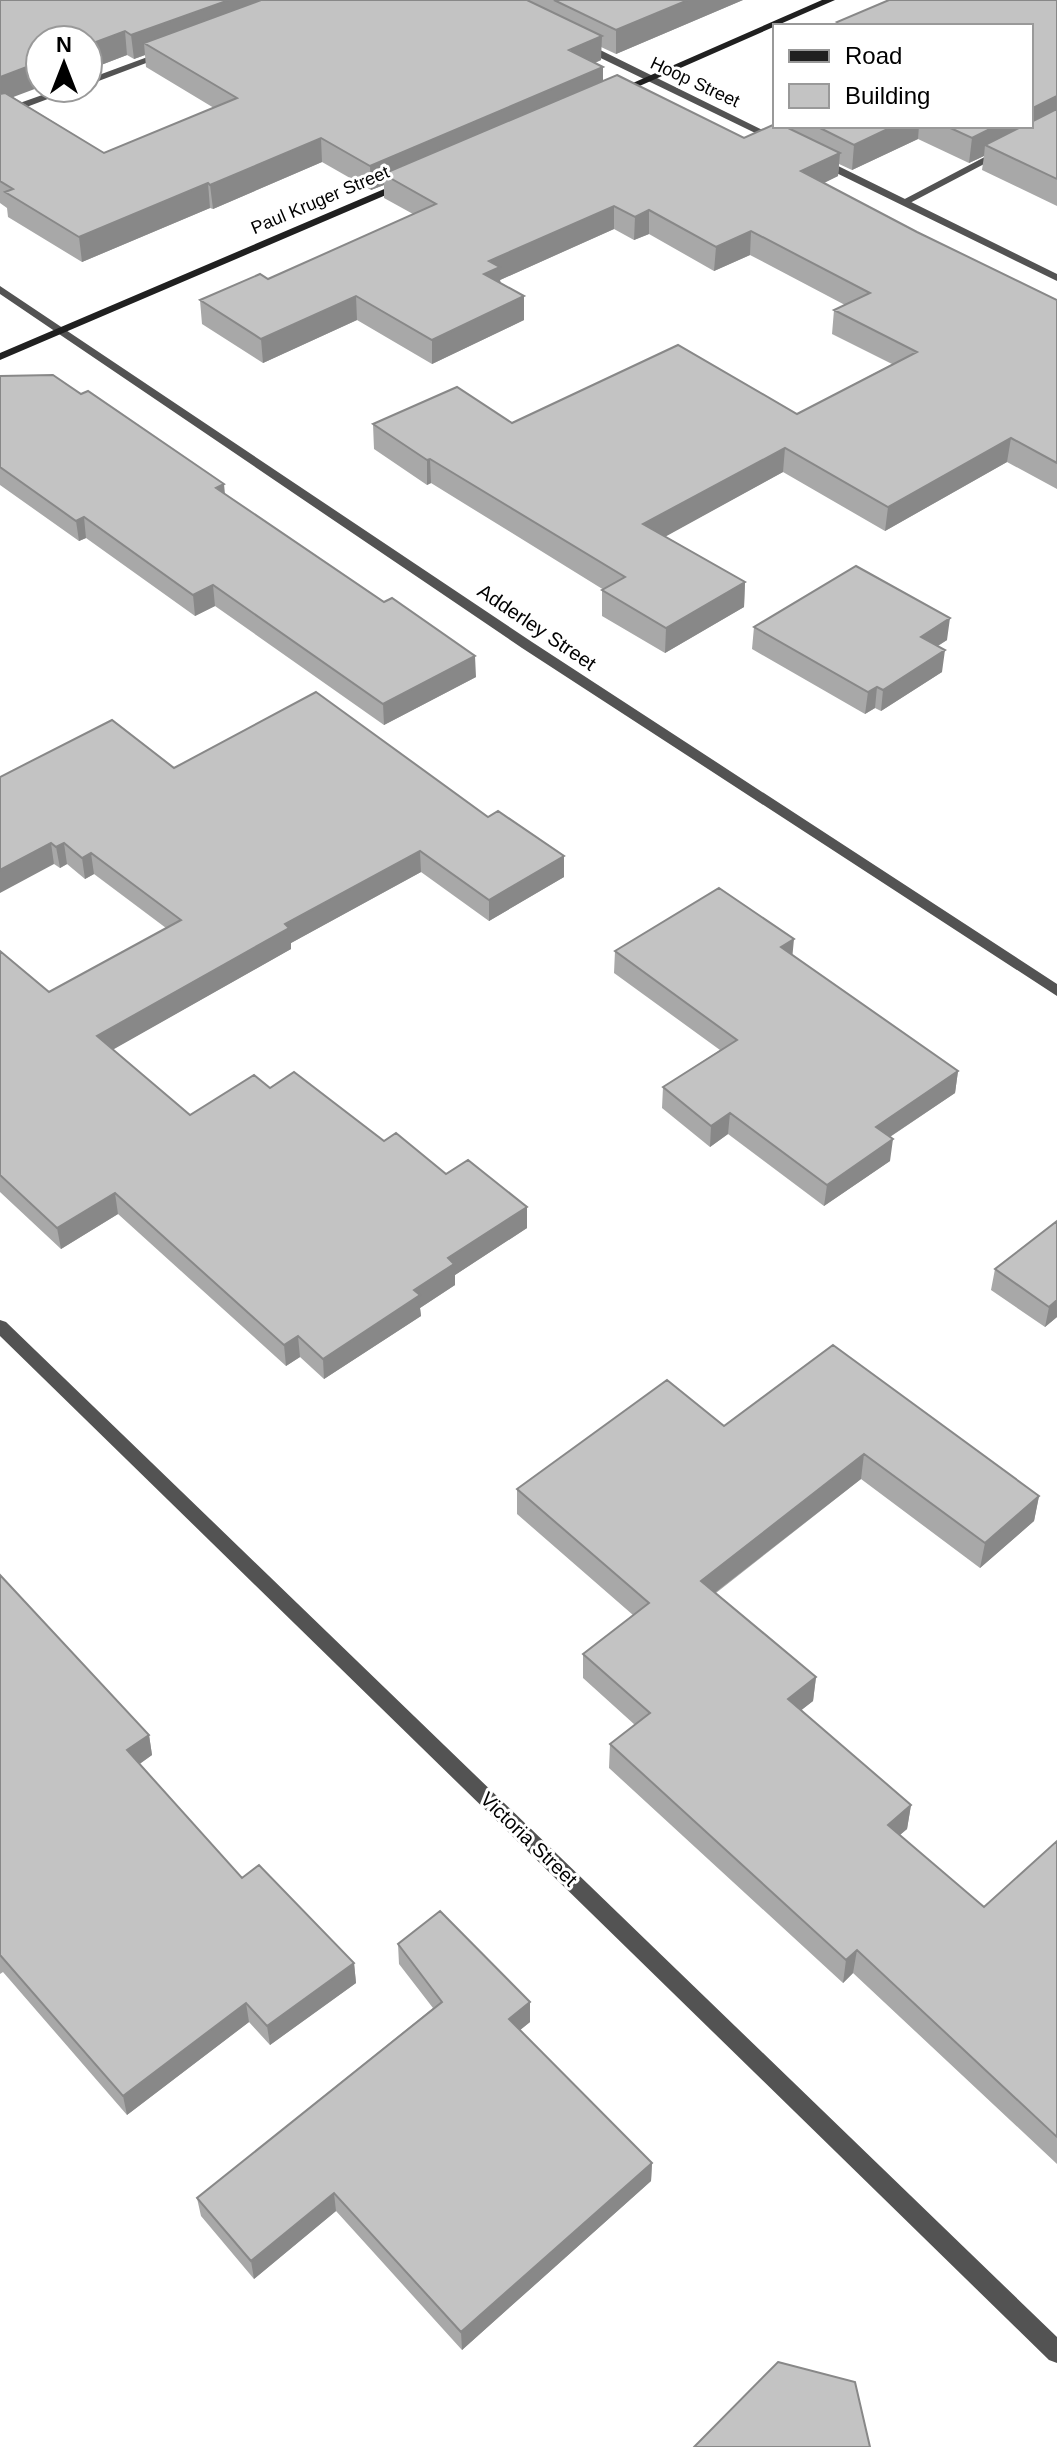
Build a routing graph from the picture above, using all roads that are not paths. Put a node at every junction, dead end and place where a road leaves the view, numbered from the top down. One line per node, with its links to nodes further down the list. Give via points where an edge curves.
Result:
1 (830, 0): 2 (street)
2 (775, 24)
3 (773, 25): 7 (street)
4 (577, 42): 7 (street, Hoop Street)
5 (178, 49): 6 (street)
6 (104, 76)
7 (650, 78): 8 (street); 12 (street, Hoop Street)
8 (608, 96)
9 (28, 104): 10 (street)
10 (0, 114)
11 (1015, 146): 15 (street)
12 (793, 147)
13 (807, 154): 15 (street)
14 (421, 176): 18 (street, Paul Kruger Street)
15 (904, 202): 16 (street)
16 (1057, 278)
17 (0, 289): 18 (street, Adderley Street)
18 (62, 330): 19 (street, Paul Kruger Street); 20 (street, Adderley Street, via 527,645)
19 (0, 357)
20 (1057, 991)
21 (0, 1326): 22 (street, Victoria Street)
22 (1057, 2352)

